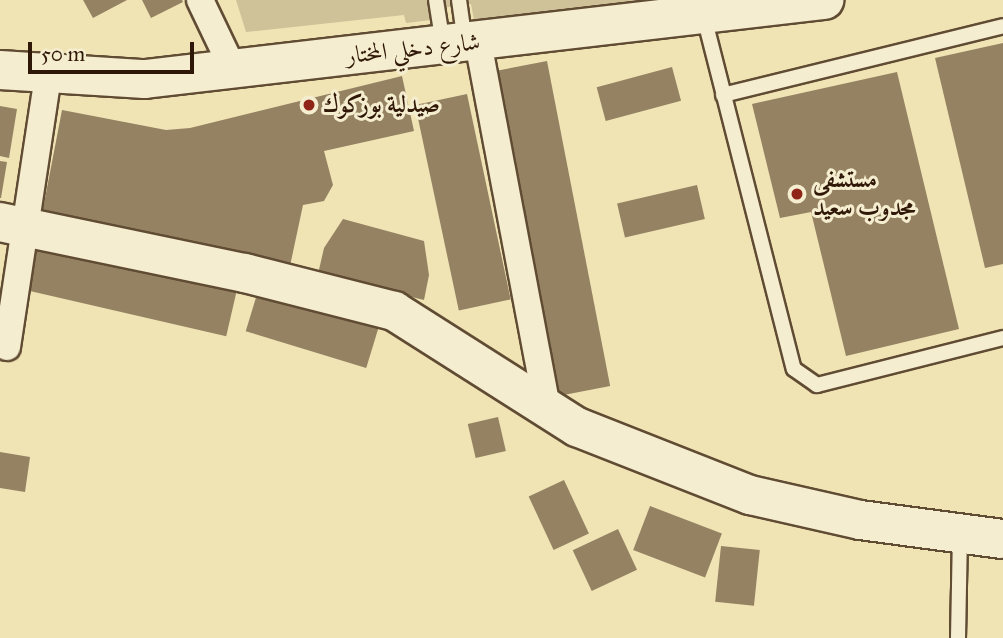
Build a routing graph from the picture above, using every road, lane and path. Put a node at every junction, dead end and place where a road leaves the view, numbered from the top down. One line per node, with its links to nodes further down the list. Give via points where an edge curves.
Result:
1 (200, 0): 8 (street)
2 (436, 0): 7 (lane)
3 (459, 0): 7 (lane)
4 (824, 0): 5 (street, شارع دخلي المختار)
5 (704, 17): 7 (street, شارع دخلي المختار); 11 (lane)
6 (1003, 26): 11 (lane)
7 (462, 44): 8 (street, شارع دخلي المختار); 15 (street)
8 (233, 69): 10 (street, شارع دخلي المختار, via 145,79)
9 (0, 70): 10 (street, شارع دخلي المختار)
10 (48, 76): 12 (street)
11 (723, 94): 13 (lane, via 794,369 817,385)
12 (11, 224): 14 (street); 15 (street, via 394,311)
13 (1003, 338)
14 (7, 347)
15 (547, 407): 16 (street, via 577,427 750,495 860,520)
16 (960, 533): 17 (street); 18 (lane)
17 (1003, 539)
18 (958, 638)

